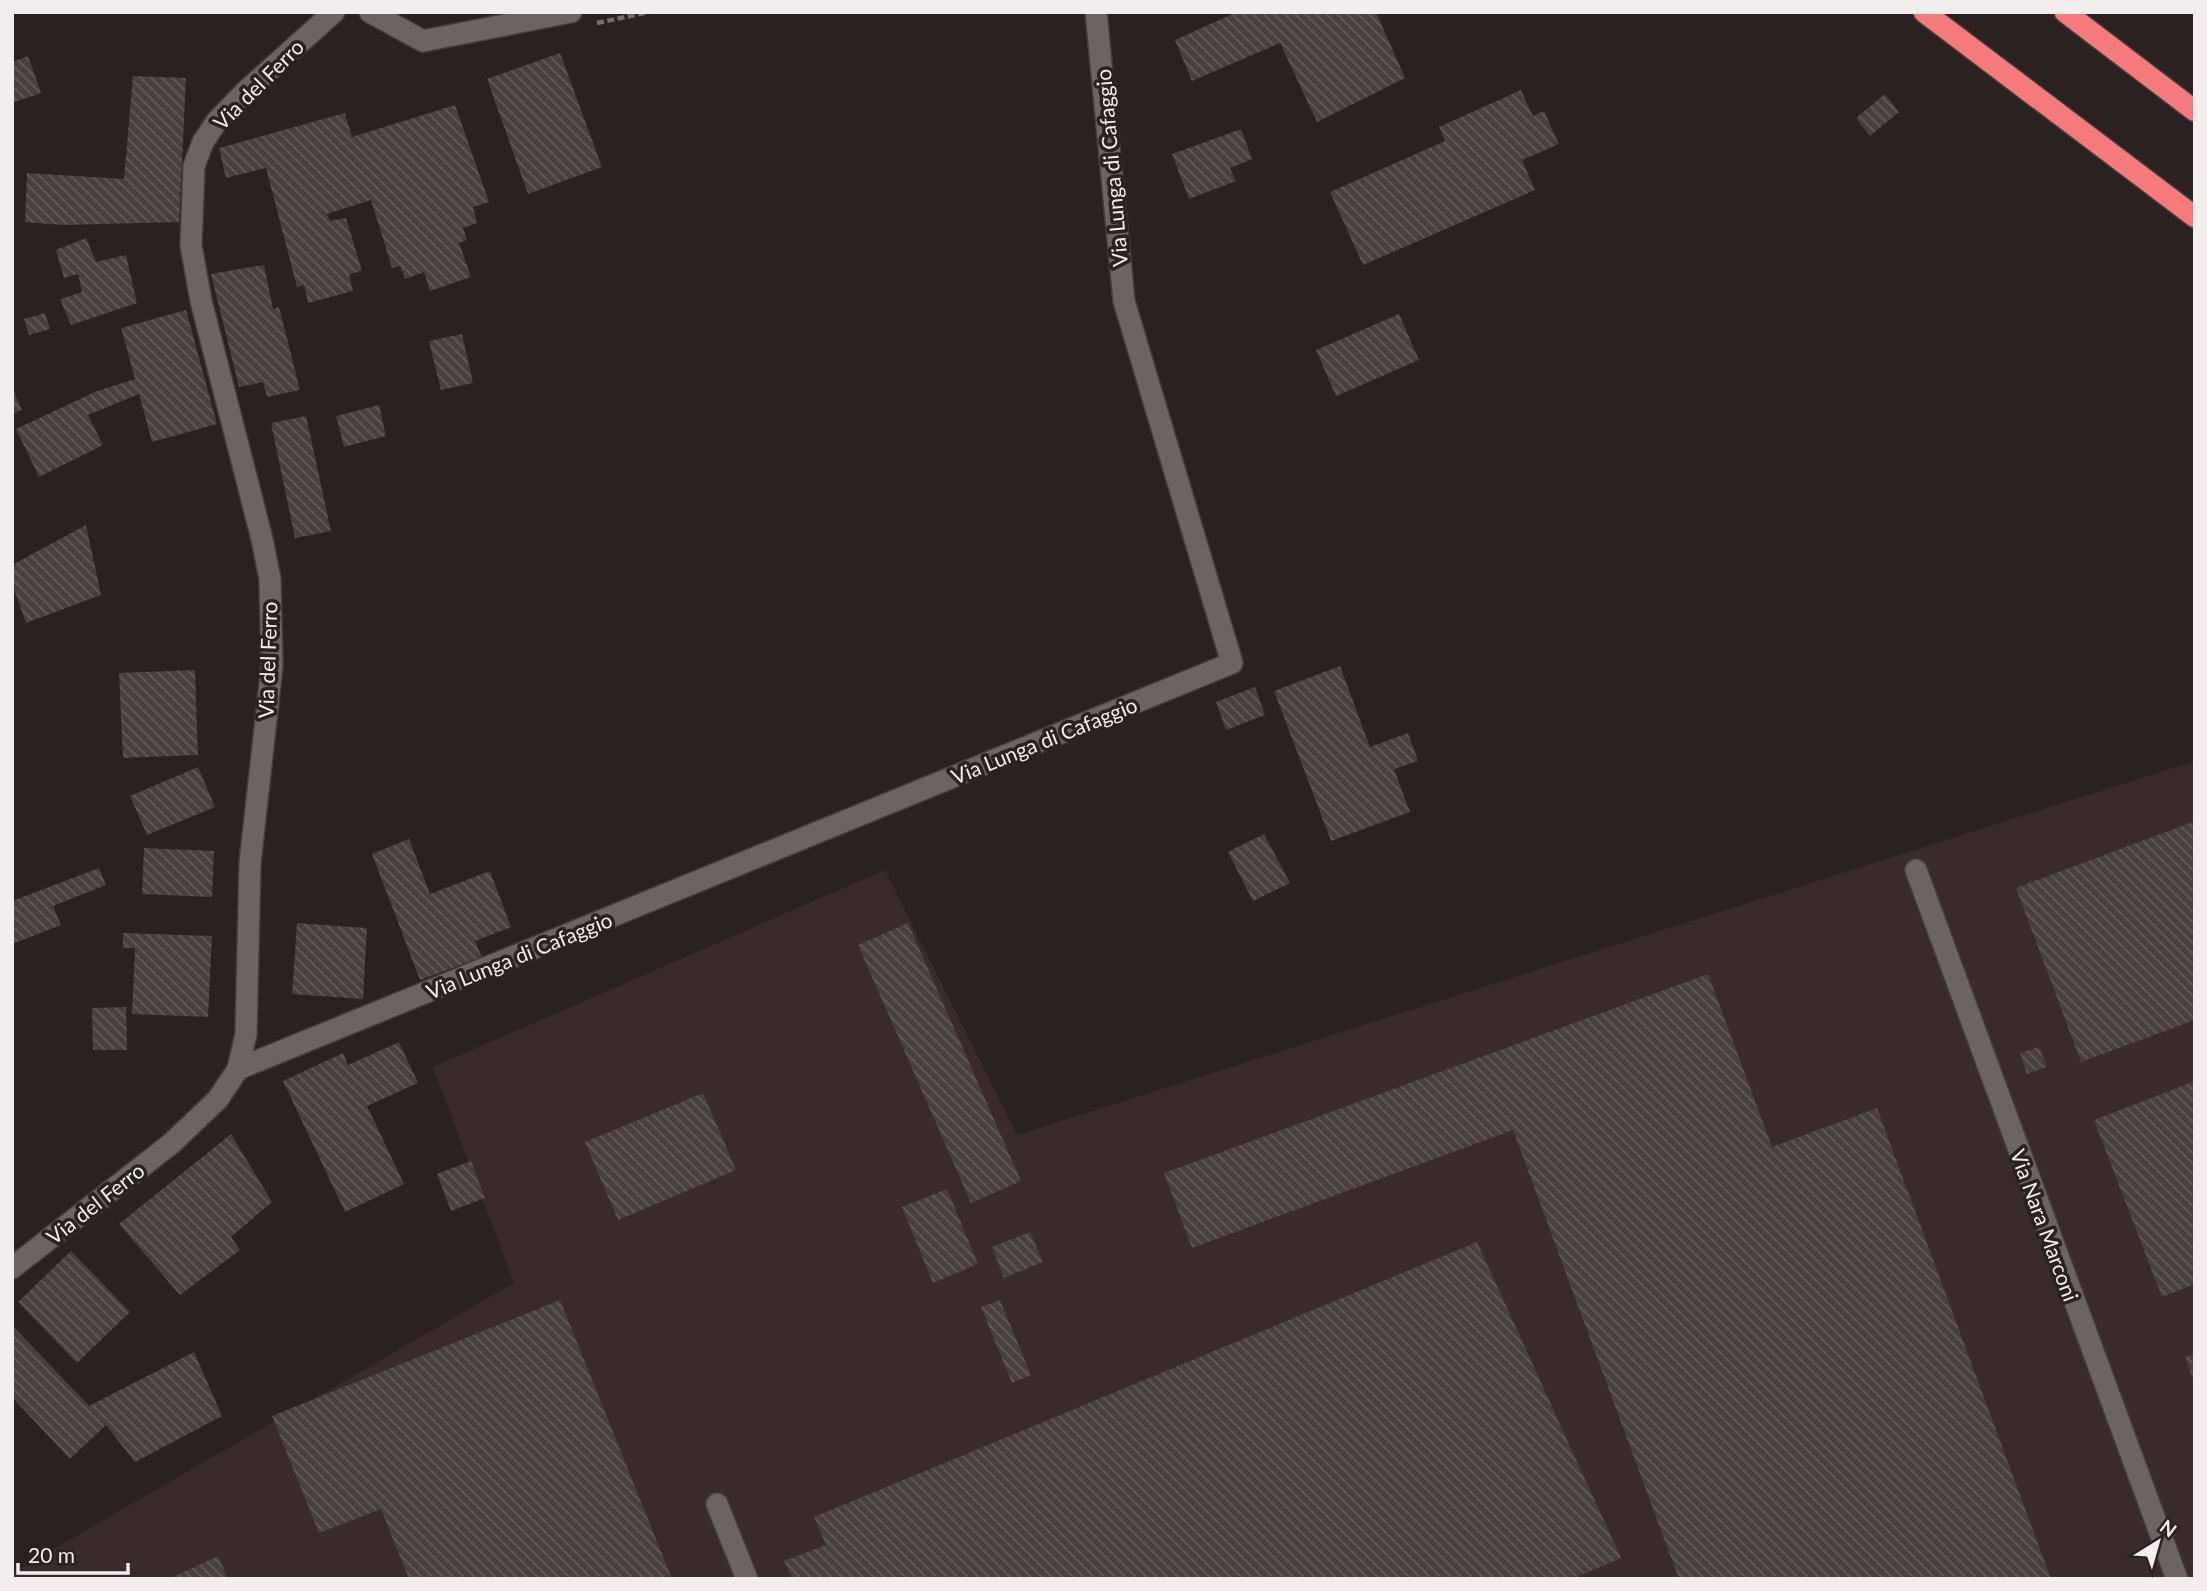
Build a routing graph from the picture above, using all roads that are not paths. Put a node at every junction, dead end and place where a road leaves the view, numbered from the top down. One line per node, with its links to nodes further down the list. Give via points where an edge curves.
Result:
1 (334, 12): 10 (street, Via del Ferro, via 217,121 194,166 191,245 201,301 270,579 272,666 250,863 246,1034)
2 (370, 12): 3 (street, via 423,41)
3 (571, 12)
4 (1096, 12): 10 (street, Via Lunga di Cafaggio, via 1124,301 1232,663)
5 (1924, 12): 8 (highway)
6 (2065, 12): 7 (highway)
7 (2195, 111)
8 (2195, 217)
9 (1916, 870): 14 (street, Via Nara Marconi)
10 (238, 1069): 11 (street, Via del Ferro, via 218,1098 172,1143)
11 (12, 1268)
12 (717, 1504): 13 (street)
13 (747, 1579)
14 (2177, 1579)

